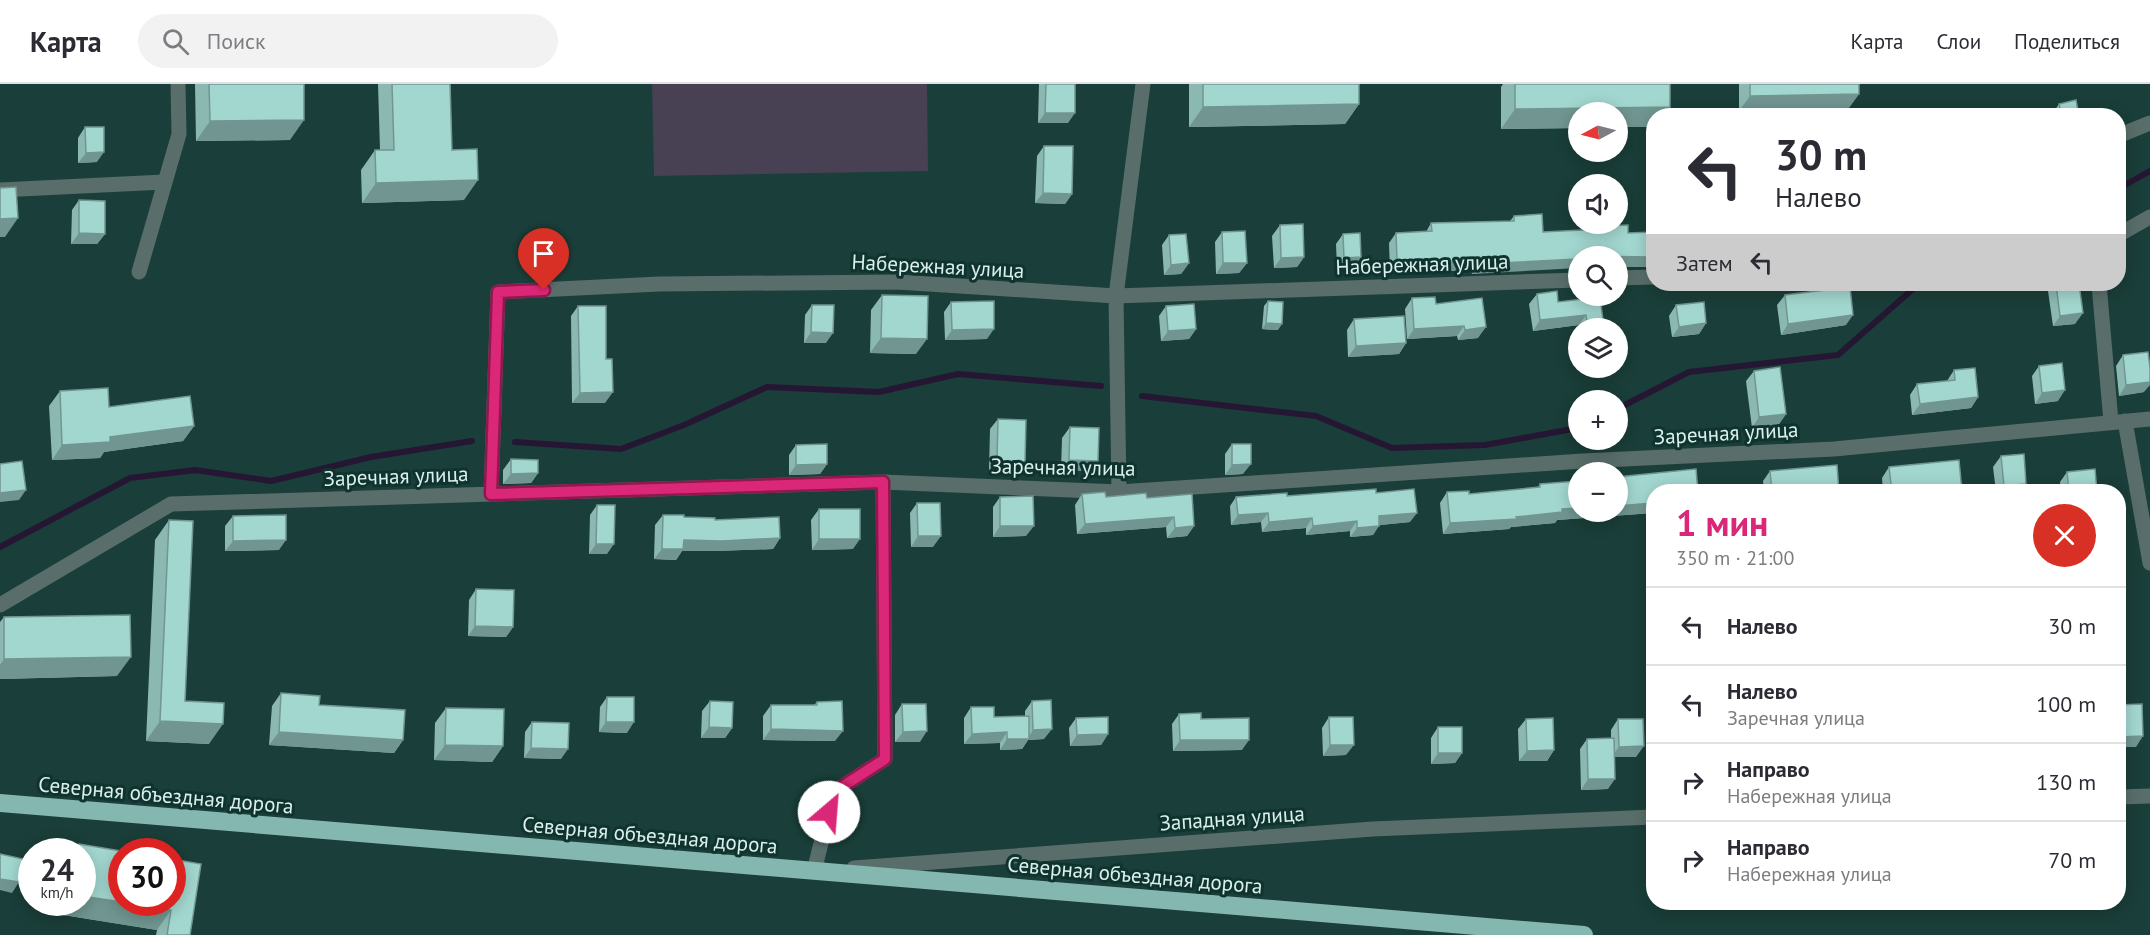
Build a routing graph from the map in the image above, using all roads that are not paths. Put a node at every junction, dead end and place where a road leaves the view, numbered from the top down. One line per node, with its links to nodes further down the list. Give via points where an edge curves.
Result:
1 (178, 84): 5 (street, via 179,134)
2 (1143, 84): 14 (street)
3 (2150, 123): 4 (street)
4 (2126, 133)
5 (164, 182): 6 (street); 9 (street)
6 (0, 190)
7 (2150, 217): 8 (street)
8 (2126, 230)
9 (139, 273)
10 (1646, 277): 11 (street)
11 (1628, 278)
12 (1568, 280): 14 (street, Набережная улица)
13 (2100, 291): 16 (street)
14 (1116, 297): 18 (street); 19 (street, Набережная улица, via 897,282 659,284 498,292)
15 (2150, 419): 16 (street, Заречная улица)
16 (2118, 421): 18 (street, Заречная улица, via 1834,449 1583,461); 20 (street)
17 (883, 482): 18 (street, Заречная улица); 19 (street, Заречная улица); 26 (street, via 885,759 834,792)
18 (1119, 492)
19 (491, 494): 21 (street, Заречная улица, via 171,504)
20 (2150, 563)
21 (0, 605)
22 (2150, 796): 23 (street)
23 (2126, 797)
24 (0, 803): 26 (highway, Северная объездная дорога)
25 (1646, 817): 26 (street, Западная улица, via 1373,829)
26 (814, 871): 27 (highway, Северная объездная дорога)
27 (1584, 935)

